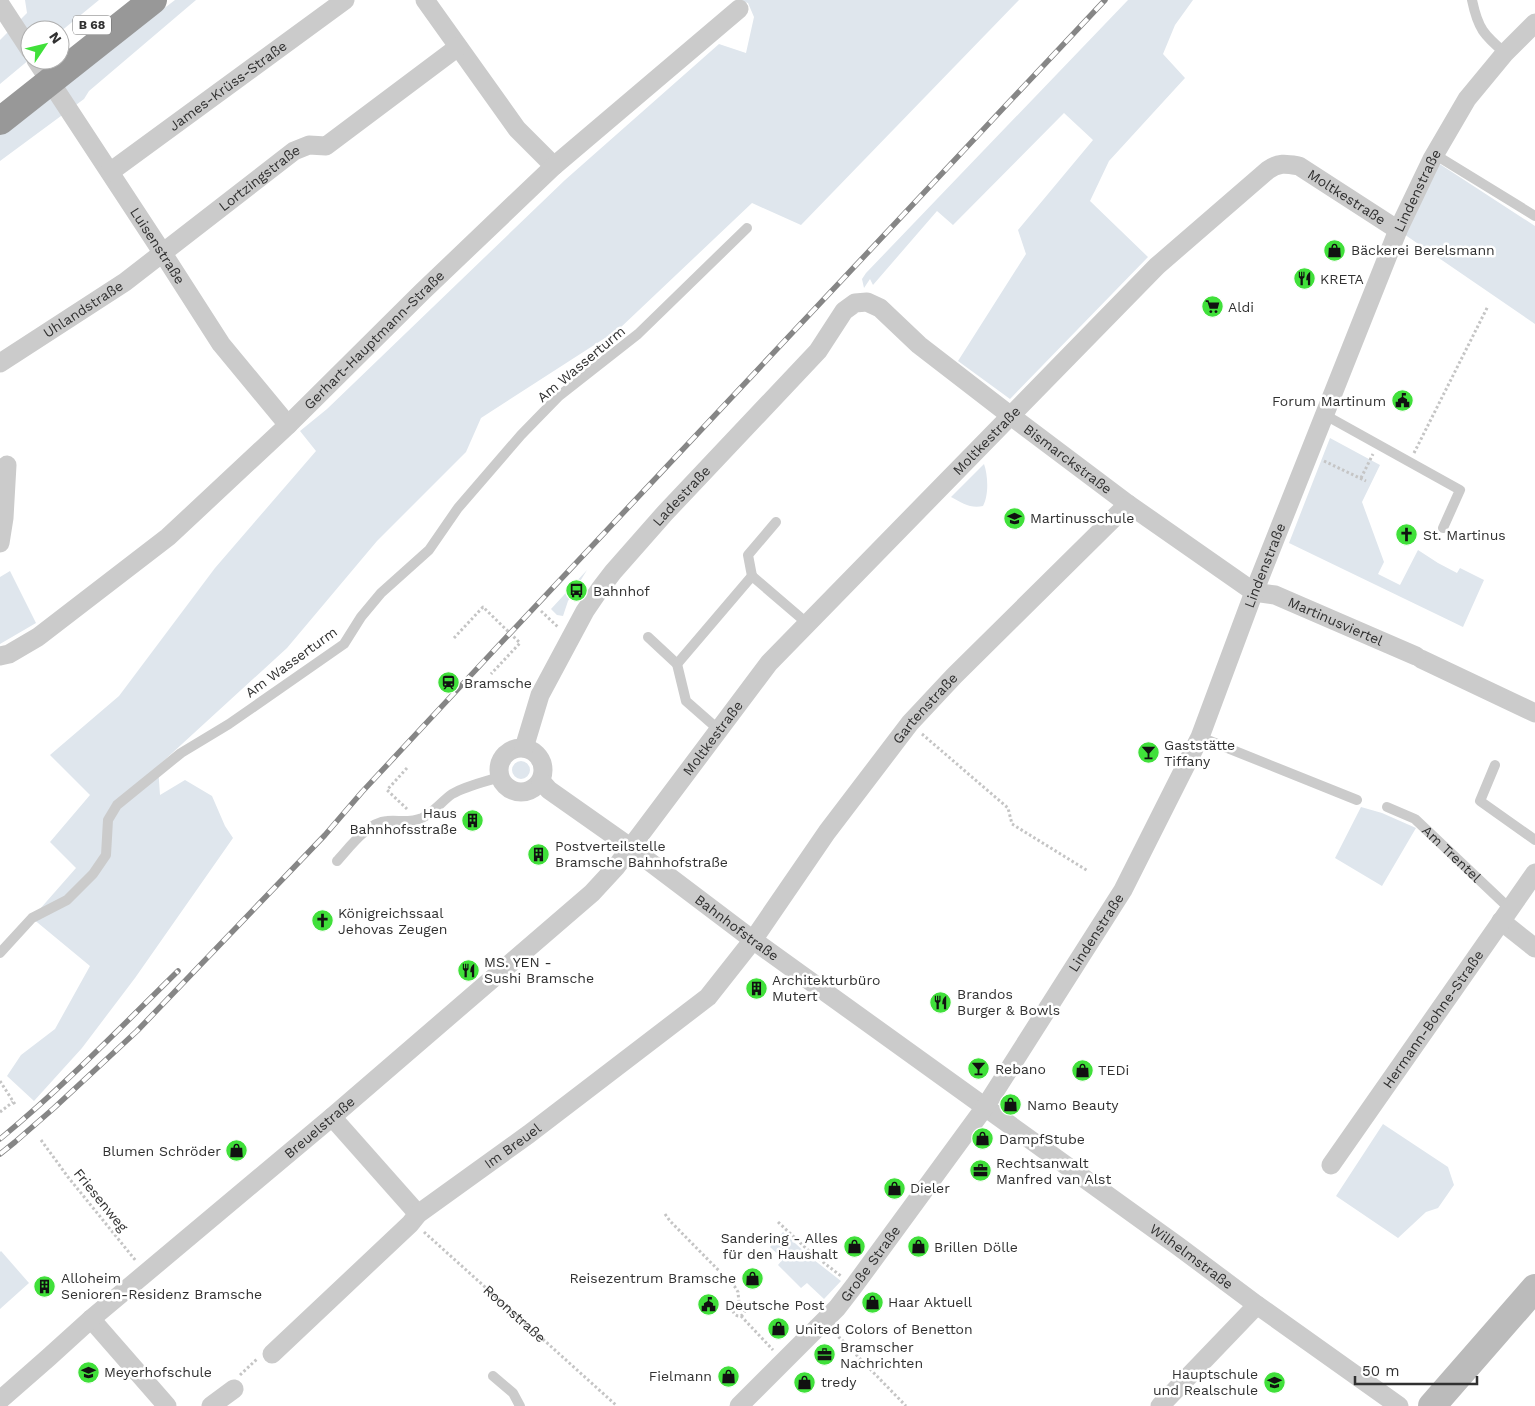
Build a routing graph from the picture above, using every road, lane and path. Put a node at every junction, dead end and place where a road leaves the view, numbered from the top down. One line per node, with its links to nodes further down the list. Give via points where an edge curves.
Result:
1 (4, 0): 7 (street)
2 (123, 0): 11 (highway, B 68)
3 (154, 0): 17 (highway, B 68)
4 (345, 0): 20 (street, James-Krüss-Straße)
5 (425, 0): 12 (street)
6 (1472, 0): 13 (lane, via 1476,19 1487,38)
7 (3, 9): 10 (street)
8 (738, 9): 19 (street, Gerhart-Hauptmann-Straße)
9 (1535, 23): 13 (street, Lindenstraße)
10 (20, 35)
11 (70, 42)
12 (458, 47): 19 (street, via 517,129); 24 (street, Lortzingstraße, via 326,146 309,145 294,151)
13 (1506, 53): 18 (street, Lindenstraße, via 1467,99)
14 (34, 70): 16 (highway)
15 (43, 70): 20 (street, Luisenstraße)
16 (0, 97)
17 (0, 121)
18 (1434, 154): 21 (lane); 23 (street, Lindenstraße)
19 (554, 166): 30 (street, Gerhart-Hauptmann-Straße)
20 (110, 172): 24 (street, Luisenstraße)
21 (1535, 216)
22 (747, 228): 71 (lane, Am Wasserturm, via 638,334 559,396 521,435 458,508 429,550 381,593 344,644 229,724 181,753 117,805 108,820 106,855 93,874 67,900 32,918)
23 (1398, 230): 28 (street, Lindenstraße); 29 (street, Moltkestraße, via 1299,166 1284,163 1273,166 1157,266)
24 (162, 252): 27 (street, Uhlandstraße, via 125,282); 30 (street, Luisenstraße, via 221,344)
25 (1488, 306): 33 (path)
26 (889, 318): 29 (street, Bismarckstraße); 47 (street, Ladestraße, via 880,308 867,302 856,303 844,311 818,351 613,572)
27 (0, 363)
28 (1325, 415): 31 (lane); 32 (street, Lindenstraße)
29 (1011, 416): 37 (street, Bismarckstraße); 44 (street, Moltkestraße)
30 (288, 425): 48 (street, Gerhart-Hauptmann-Straße, via 168,537 38,637 10,654)
31 (1378, 445): 33 (lane); 35 (path)
32 (1310, 454): 35 (path); 42 (street, Lindenstraße)
33 (1410, 462): 39 (lane, via 1460,490)
34 (7, 465): 40 (street)
35 (1361, 478): 36 (path)
36 (1366, 481)
37 (1128, 504): 42 (street, Bismarckstraße); 52 (street, Gartenstraße)
38 (776, 522): 41 (lane, via 748,555)
39 (1443, 528)
40 (0, 543)
41 (752, 576): 44 (lane); 49 (lane)
42 (1254, 592): 51 (street, Martinusviertel, via 1275,595 1418,657); 54 (street, Lindenstraße)
43 (541, 611): 47 (path)
44 (808, 624): 53 (street, Moltkestraße, via 769,663)
45 (648, 637): 49 (lane)
46 (454, 638): 50 (path, via 483,606 520,643)
47 (570, 639): 55 (street, Ladestraße, via 540,694)
48 (0, 656)
49 (677, 664): 53 (lane, via 686,701)
50 (491, 674)
51 (1535, 713)
52 (910, 723): 66 (path, via 1008,808 1012,824); 69 (street, Gartenstraße, via 827,832)
53 (719, 730): 64 (street, Moltkestraße)
54 (1200, 737): 60 (lane); 75 (street, Lindenstraße, via 1123,890)
55 (524, 748): 58 (street, via 506,753 499,763); 59 (street, via 541,760)
56 (1495, 765): 63 (lane, via 1480,802)
57 (407, 768): 62 (path, via 387,790)
58 (500, 777): 59 (street, via 507,788 519,793 532,790); 62 (lane, via 452,794)
59 (541, 781): 64 (street, Bahnhofstraße)
60 (1357, 800)
61 (1387, 807): 68 (lane, Am Trentel, via 1415,819)
62 (418, 819): 65 (lane, via 376,824)
63 (1535, 840)
64 (630, 847): 69 (street, Bahnhofstraße); 77 (street, Breuelstraße, via 592,893)
65 (337, 862)
66 (1088, 871)
67 (1535, 873): 68 (street, Hermann-Bohne-Straße)
68 (1505, 915): 70 (street, Am Trentel); 79 (street, Hermann-Bohne-Straße)
69 (753, 940): 75 (street, Bahnhofstraße); 81 (street, Im Breuel, via 708,998)
70 (1535, 948)
71 (0, 953)
72 (0, 1081): 73 (path)
73 (13, 1101): 74 (path); 76 (path)
74 (16, 1106)
75 (985, 1107): 84 (street, Große Straße); 87 (street, Wilhelmstraße)
76 (0, 1112)
77 (332, 1117): 81 (street); 83 (street, Breuelstraße)
78 (41, 1140): 83 (path, Friesenweg)
79 (1331, 1166)
80 (665, 1214): 86 (path, via 735,1287)
81 (414, 1219): 91 (street, Im Breuel); 99 (path, Roonstraße, via 424,1232)
82 (778, 1222): 84 (path)
83 (146, 1273): 89 (street, Breuelstraße)
84 (854, 1286): 90 (street, Große Straße)
85 (1535, 1288): 104 (main road)
86 (739, 1303): 88 (path, via 745,1308); 88 (path, via 733,1310 736,1316)
87 (1257, 1305): 102 (street); 103 (street, Wilhelmstraße)
88 (741, 1316): 92 (path)
89 (91, 1319): 95 (street, Breuelstraße); 96 (street)
90 (824, 1322): 92 (street, Große Straße); 101 (path)
91 (272, 1354): 94 (path, via 259,1357 237,1379)
92 (784, 1362): 100 (street, Große Straße)
93 (492, 1376): 98 (lane, via 513,1393)
94 (234, 1389): 97 (street)
95 (0, 1400)
96 (167, 1406)
97 (212, 1406)
98 (520, 1406)
99 (617, 1406)
100 (739, 1406)
101 (906, 1406)
102 (1160, 1406)
103 (1399, 1406)
104 (1432, 1406)

